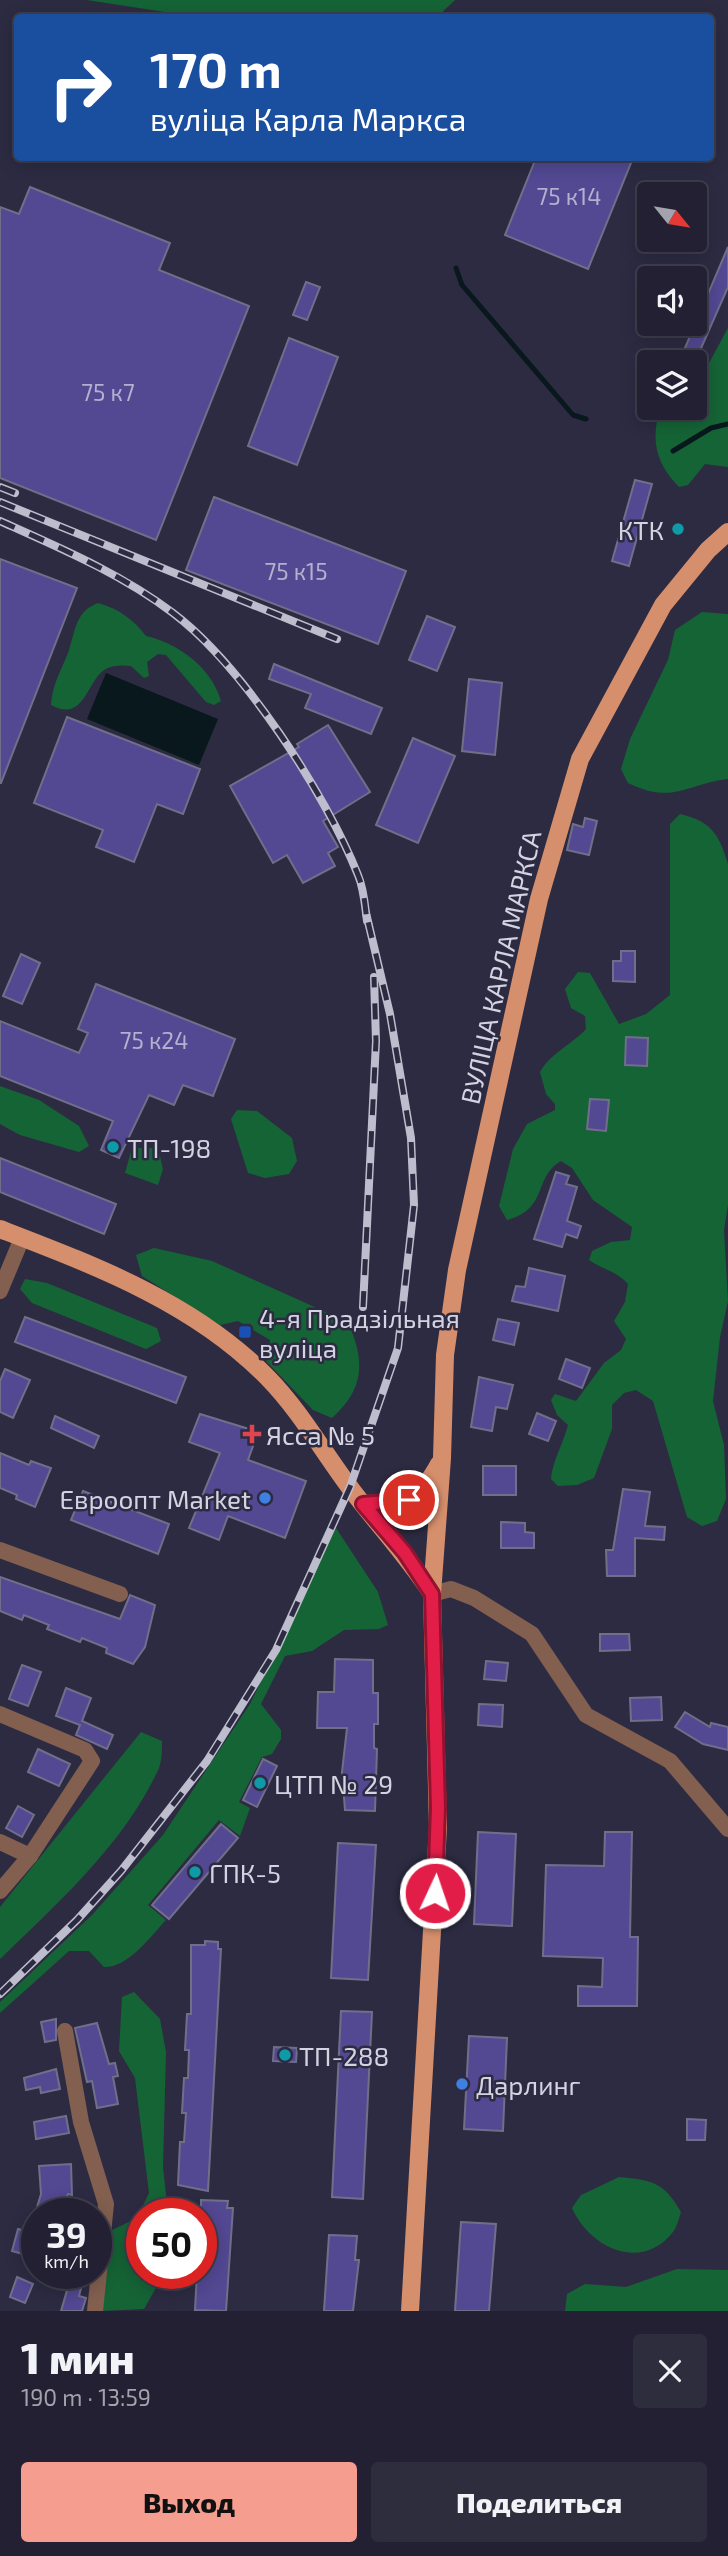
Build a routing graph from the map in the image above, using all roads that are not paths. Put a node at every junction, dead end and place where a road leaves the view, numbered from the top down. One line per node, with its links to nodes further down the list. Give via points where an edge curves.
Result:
1 (728, 532): 5 (main road, ВУЛІЦА КАРЛА МАРКСА, via 663,605 580,759 569,792 539,899 457,1269 445,1355)
2 (0, 1229): 3 (main road)
3 (22, 1238): 4 (street); 6 (main road, via 122,1279 219,1335 268,1378 298,1413)
4 (0, 1291)
5 (442, 1458): 6 (main road, ВУЛІЦА КАРЛА МАРКСА, via 427,1487 409,1500); 9 (main road, ВУЛІЦА КАРЛА МАРКСА)
6 (363, 1504): 9 (main road, via 405,1553)
7 (0, 1549): 8 (street)
8 (120, 1594)
9 (432, 1594): 11 (street, via 451,1589 474,1598 532,1634 586,1715 670,1761); 17 (main road, ВУЛІЦА КАРЛА МАРКСА, via 438,1827)
10 (0, 1714): 13 (street, via 85,1751 92,1761)
11 (728, 1829)
12 (0, 1842): 13 (street)
13 (30, 1856): 14 (street)
14 (0, 1891)
15 (65, 2031): 16 (street, via 81,2122 106,2204)
16 (95, 2311)
17 (410, 2311)

